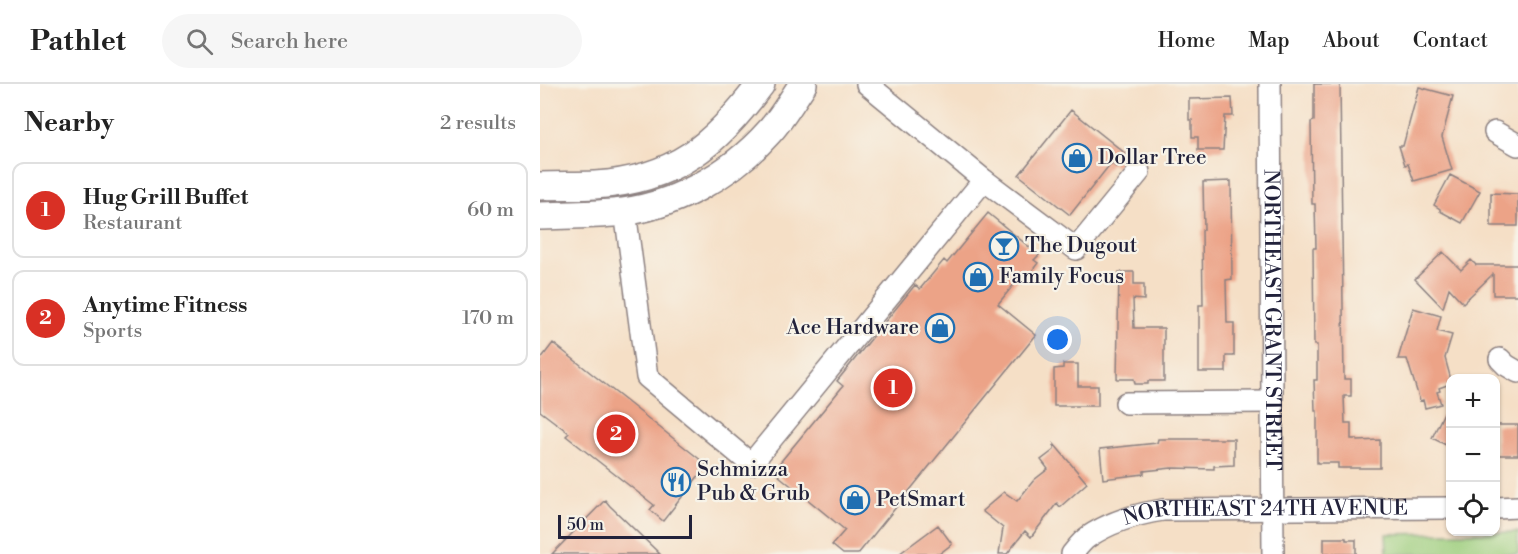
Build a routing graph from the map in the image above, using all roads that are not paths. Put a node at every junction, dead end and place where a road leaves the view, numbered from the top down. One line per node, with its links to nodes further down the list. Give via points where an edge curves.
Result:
1 (761, 84): 9 (main road, via 711,142 674,166 610,183)
2 (803, 84): 10 (main road, via 769,132 734,164 669,201)
3 (867, 84): 8 (street)
4 (1270, 84): 14 (street, NORTHEAST GRANT STREET)
5 (1494, 132): 6 (street)
6 (1518, 145)
7 (1139, 172): 8 (street, via 1076,249)
8 (984, 180): 10 (street, via 752,464 647,377)
9 (540, 186)
10 (625, 211): 11 (main road)
11 (540, 216)
12 (1500, 359): 13 (street)
13 (1518, 372)
14 (1272, 402): 15 (street); 19 (street, NORTHEAST GRANT STREET)
15 (1126, 403)
16 (1518, 507): 18 (street)
17 (1446, 508): 19 (street, NORTHEAST 24TH AVENUE)
18 (1500, 508)
19 (1272, 510): 20 (street, NORTHEAST 24TH AVENUE, via 1142,513 1086,538); 21 (street, NORTHEAST GRANT STREET)
20 (1072, 554)
21 (1273, 554)

